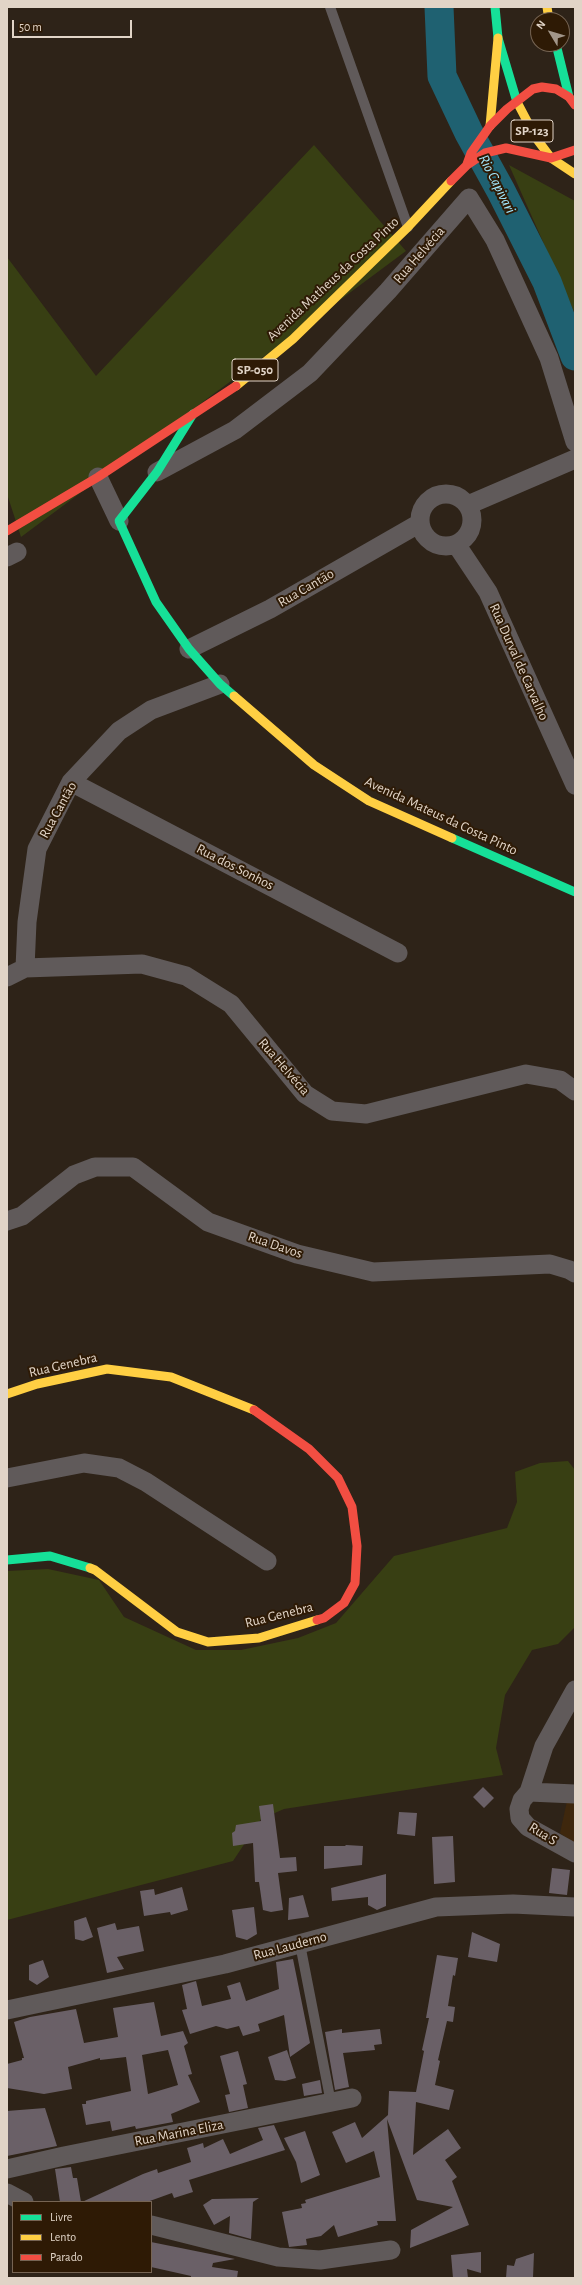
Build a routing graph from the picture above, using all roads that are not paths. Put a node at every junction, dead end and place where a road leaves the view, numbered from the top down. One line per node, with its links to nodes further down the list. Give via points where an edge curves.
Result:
1 (330, 7): 15 (lane)
2 (495, 7): 3 (street)
3 (498, 38): 6 (street); 8 (street)
4 (558, 52): 5 (street)
5 (569, 96): 6 (street, SP-050, via 556,89 542,87 533,89); 7 (street)
6 (516, 102): 8 (street, SP-050); 11 (street, SP-123, via 536,138)
7 (575, 105)
8 (490, 126): 10 (street, SP-050)
9 (575, 150): 11 (street, SP-050)
10 (473, 157): 11 (street, SP-050, via 506,148); 12 (street, SP-050)
11 (551, 158): 13 (street, SP-123)
12 (462, 171): 14 (street); 15 (street, Avenida Matheus da Costa Pinto / SP-050)
13 (575, 174)
14 (469, 198): 17 (street, via 495,240 549,358); 19 (street, Rua Helvécia, via 388,291 310,373 235,430)
15 (408, 228): 16 (street, Avenida Matheus da Costa Pinto / SP-050, via 293,339 240,383)
16 (194, 414): 19 (street); 20 (street, Avenida Matheus da Costa Pinto / SP-050)
17 (575, 442)
18 (575, 459): 21 (street)
19 (157, 472): 22 (street)
20 (98, 477): 22 (street); 24 (street, Avenida Matheus da Costa Pinto / SP-050)
21 (468, 505): 23 (street, via 461,498 442,493 432,497 425,504 420,513); 25 (street, via 472,516 471,527 466,537)
22 (119, 521): 26 (street, Avenida Mateus da Costa Pinto, via 156,602)
23 (420, 523): 25 (street, via 423,532 433,542 447,546); 26 (street, Rua Cantão, via 270,609)
24 (7, 531)
25 (456, 544): 29 (street, Rua Durval de Carvalho, via 488,592)
26 (189, 649): 27 (street, Avenida Mateus da Costa Pinto)
27 (220, 684): 28 (street, Rua Cantão, via 151,710 119,731); 30 (street, Avenida Mateus da Costa Pinto, via 314,765 369,801)
28 (71, 782): 31 (street, Rua dos Sonhos); 32 (street, Rua Cantão, via 37,849 27,922)
29 (575, 785)
30 (575, 892)
31 (398, 953)
32 (25, 968): 33 (street, Rua Helvécia); 34 (street, Rua Helvécia, via 142,964 186,976 231,1004 305,1094 332,1111 366,1114 526,1074 560,1080)
33 (7, 977)
34 (575, 1091)
35 (7, 1221): 36 (street, Rua Davos, via 22,1216 74,1175 95,1167 133,1167 208,1222 297,1254 373,1272 550,1264)
36 (575, 1273)
37 (7, 1394): 39 (street, Rua Genebra, via 37,1384 107,1369 171,1377 253,1409 310,1449 338,1478 352,1507 357,1546 355,1583 344,1603 324,1618 259,1638 208,1642 177,1632 95,1570 50,1556)
38 (7, 1478): 40 (street, via 84,1463 119,1468 146,1482)
39 (7, 1560)
40 (267, 1561)
41 (575, 1690): 42 (street, via 544,1746)
42 (529, 1792): 43 (street); 44 (street, Rua S, via 522,1800 520,1818 528,1827)
43 (575, 1794)
44 (575, 1853)
45 (575, 1907): 46 (street, Rua Lauderno, via 513,1904 436,1907)
46 (300, 1944): 47 (street, Rua Lauderno, via 225,1964); 49 (lane)
47 (7, 2010)
48 (352, 2098): 49 (street, Rua Marina Eliza)
49 (331, 2102): 50 (street, Rua Marina Eliza)
50 (7, 2169)
51 (7, 2193): 52 (street)
52 (22, 2201)
53 (152, 2226): 54 (street, via 278,2257 320,2260)
54 (391, 2250)

